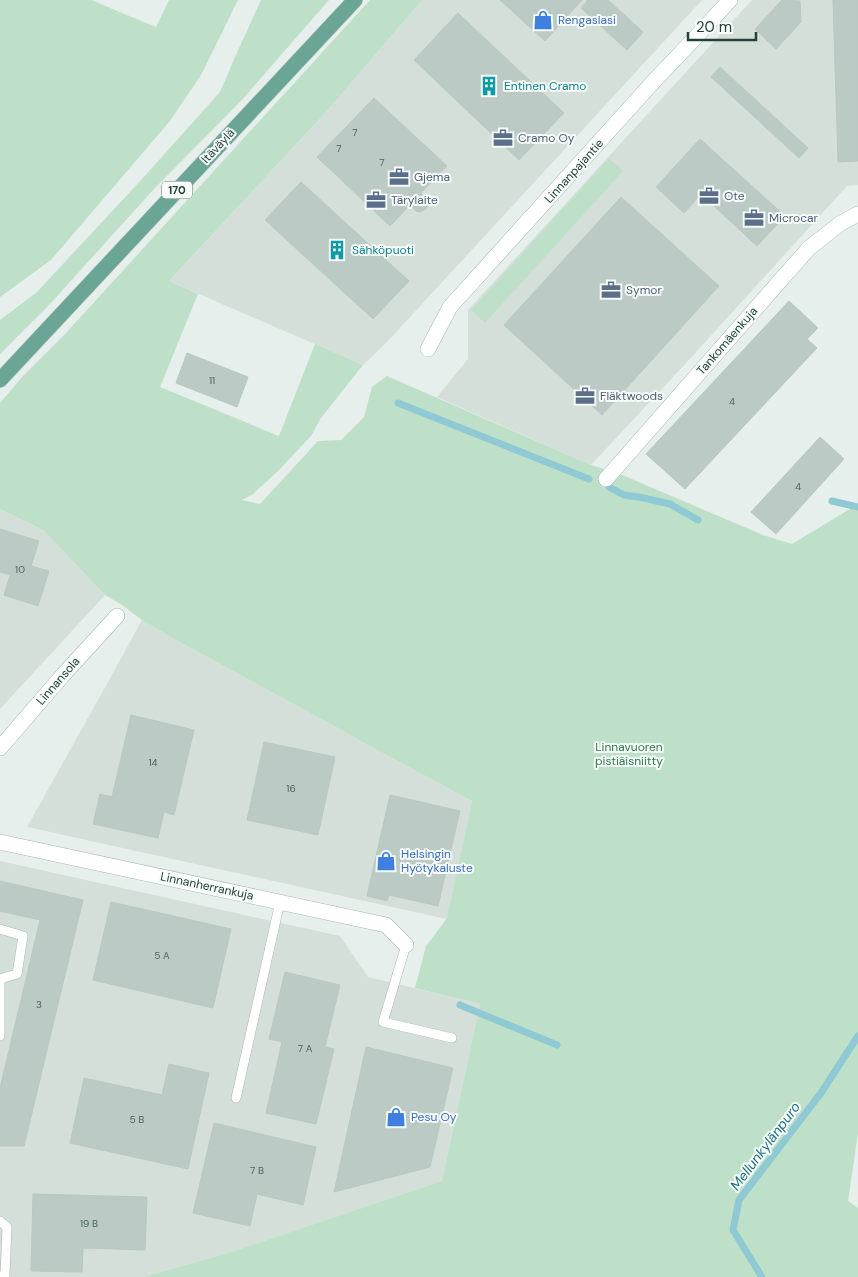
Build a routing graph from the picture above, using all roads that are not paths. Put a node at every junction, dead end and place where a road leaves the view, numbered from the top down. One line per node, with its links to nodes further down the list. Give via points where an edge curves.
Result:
1 (355, 0): 5 (main road, Itäväylä / 170)
2 (730, 0): 4 (street, Linnanpajantie, via 450,307)
3 (858, 214): 6 (street, Tankomäenkuja, via 809,248)
4 (428, 349)
5 (0, 380)
6 (606, 479)
7 (117, 616): 8 (street, Linnansola)
8 (0, 748)
9 (0, 842): 10 (street, Linnanherrankuja)
10 (280, 902): 12 (street, Linnanherrankuja, via 386,925); 16 (lane)
11 (0, 928): 13 (lane, via 23,936 17,974)
12 (406, 945): 15 (lane, via 383,1022)
13 (0, 979): 14 (lane)
14 (0, 1036)
15 (452, 1038)
16 (236, 1098)
17 (0, 1221): 18 (lane, via 7,1227 5,1275)
18 (0, 1276)

